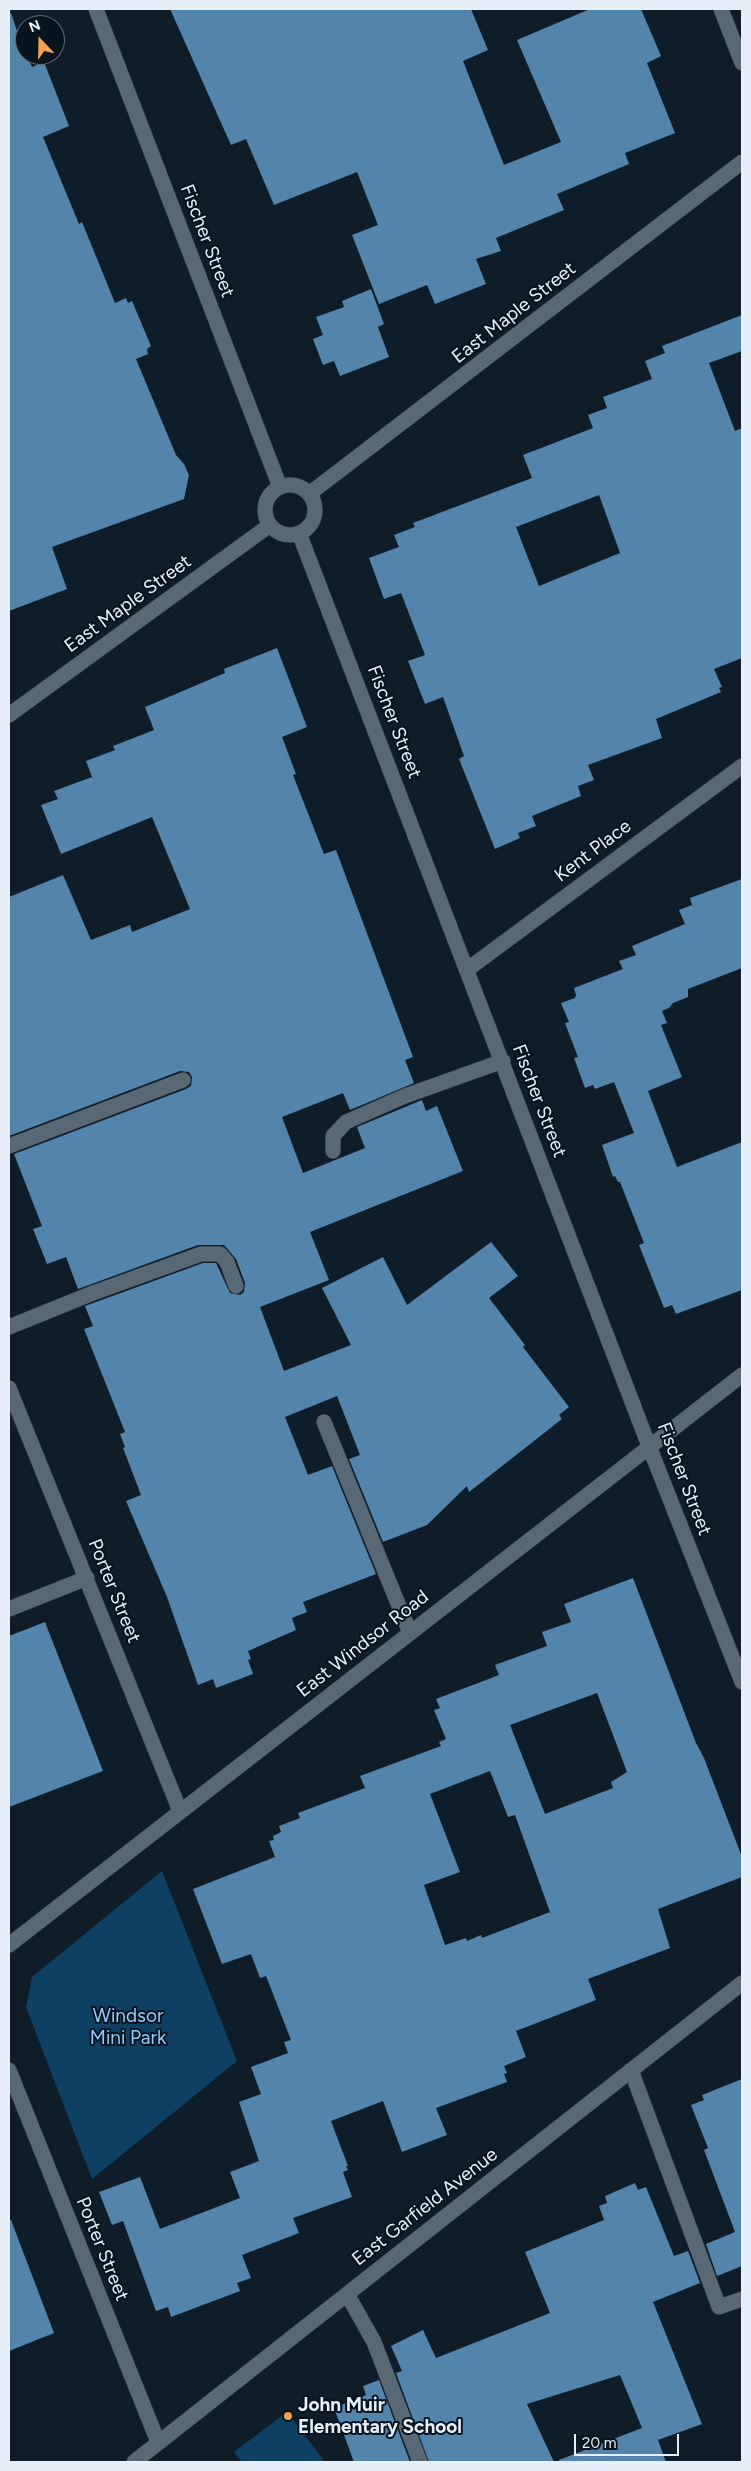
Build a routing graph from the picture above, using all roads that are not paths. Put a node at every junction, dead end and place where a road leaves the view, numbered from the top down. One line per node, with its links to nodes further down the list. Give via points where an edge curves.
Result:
1 (96, 9): 5 (street, Fischer Street)
2 (721, 9): 3 (street)
3 (742, 63)
4 (742, 162): 6 (street, East Maple Street)
5 (280, 487): 6 (street, via 296,486); 7 (street, via 266,504 266,519)
6 (309, 494): 8 (street, via 315,508 314,516 306,529)
7 (270, 525): 8 (street, via 283,534); 9 (street, East Maple Street)
8 (299, 533): 11 (street, Fischer Street)
9 (9, 715)
10 (742, 766): 11 (street, Kent Place)
11 (468, 969): 12 (street, Fischer Street)
12 (503, 1061): 15 (street, via 405,1096 346,1122 333,1136); 22 (street, Fischer Street)
13 (183, 1080): 14 (street)
14 (9, 1146)
15 (333, 1151)
16 (236, 1286): 17 (street, via 227,1262 220,1254 201,1254)
17 (9, 1327)
18 (742, 1375): 22 (street, East Windsor Road)
19 (9, 1388): 20 (street, Porter Street)
20 (12, 1405): 23 (street, Porter Street)
21 (324, 1422): 25 (street)
22 (649, 1446): 25 (street, East Windsor Road); 26 (street, Fischer Street)
23 (87, 1578): 24 (street); 27 (street, Porter Street)
24 (9, 1609)
25 (410, 1633): 27 (street, East Windsor Road)
26 (742, 1682)
27 (180, 1811): 28 (street, East Windsor Road)
28 (9, 1945)
29 (742, 1983): 31 (street, East Garfield Avenue)
30 (9, 2070): 34 (street, Porter Street)
31 (631, 2070): 32 (street, East Garfield Avenue); 33 (street, via 719,2307)
32 (346, 2294): 34 (street, East Garfield Avenue); 36 (street, via 374,2342)
33 (742, 2299)
34 (158, 2442): 35 (street, East Garfield Avenue)
35 (134, 2462)
36 (420, 2462)

